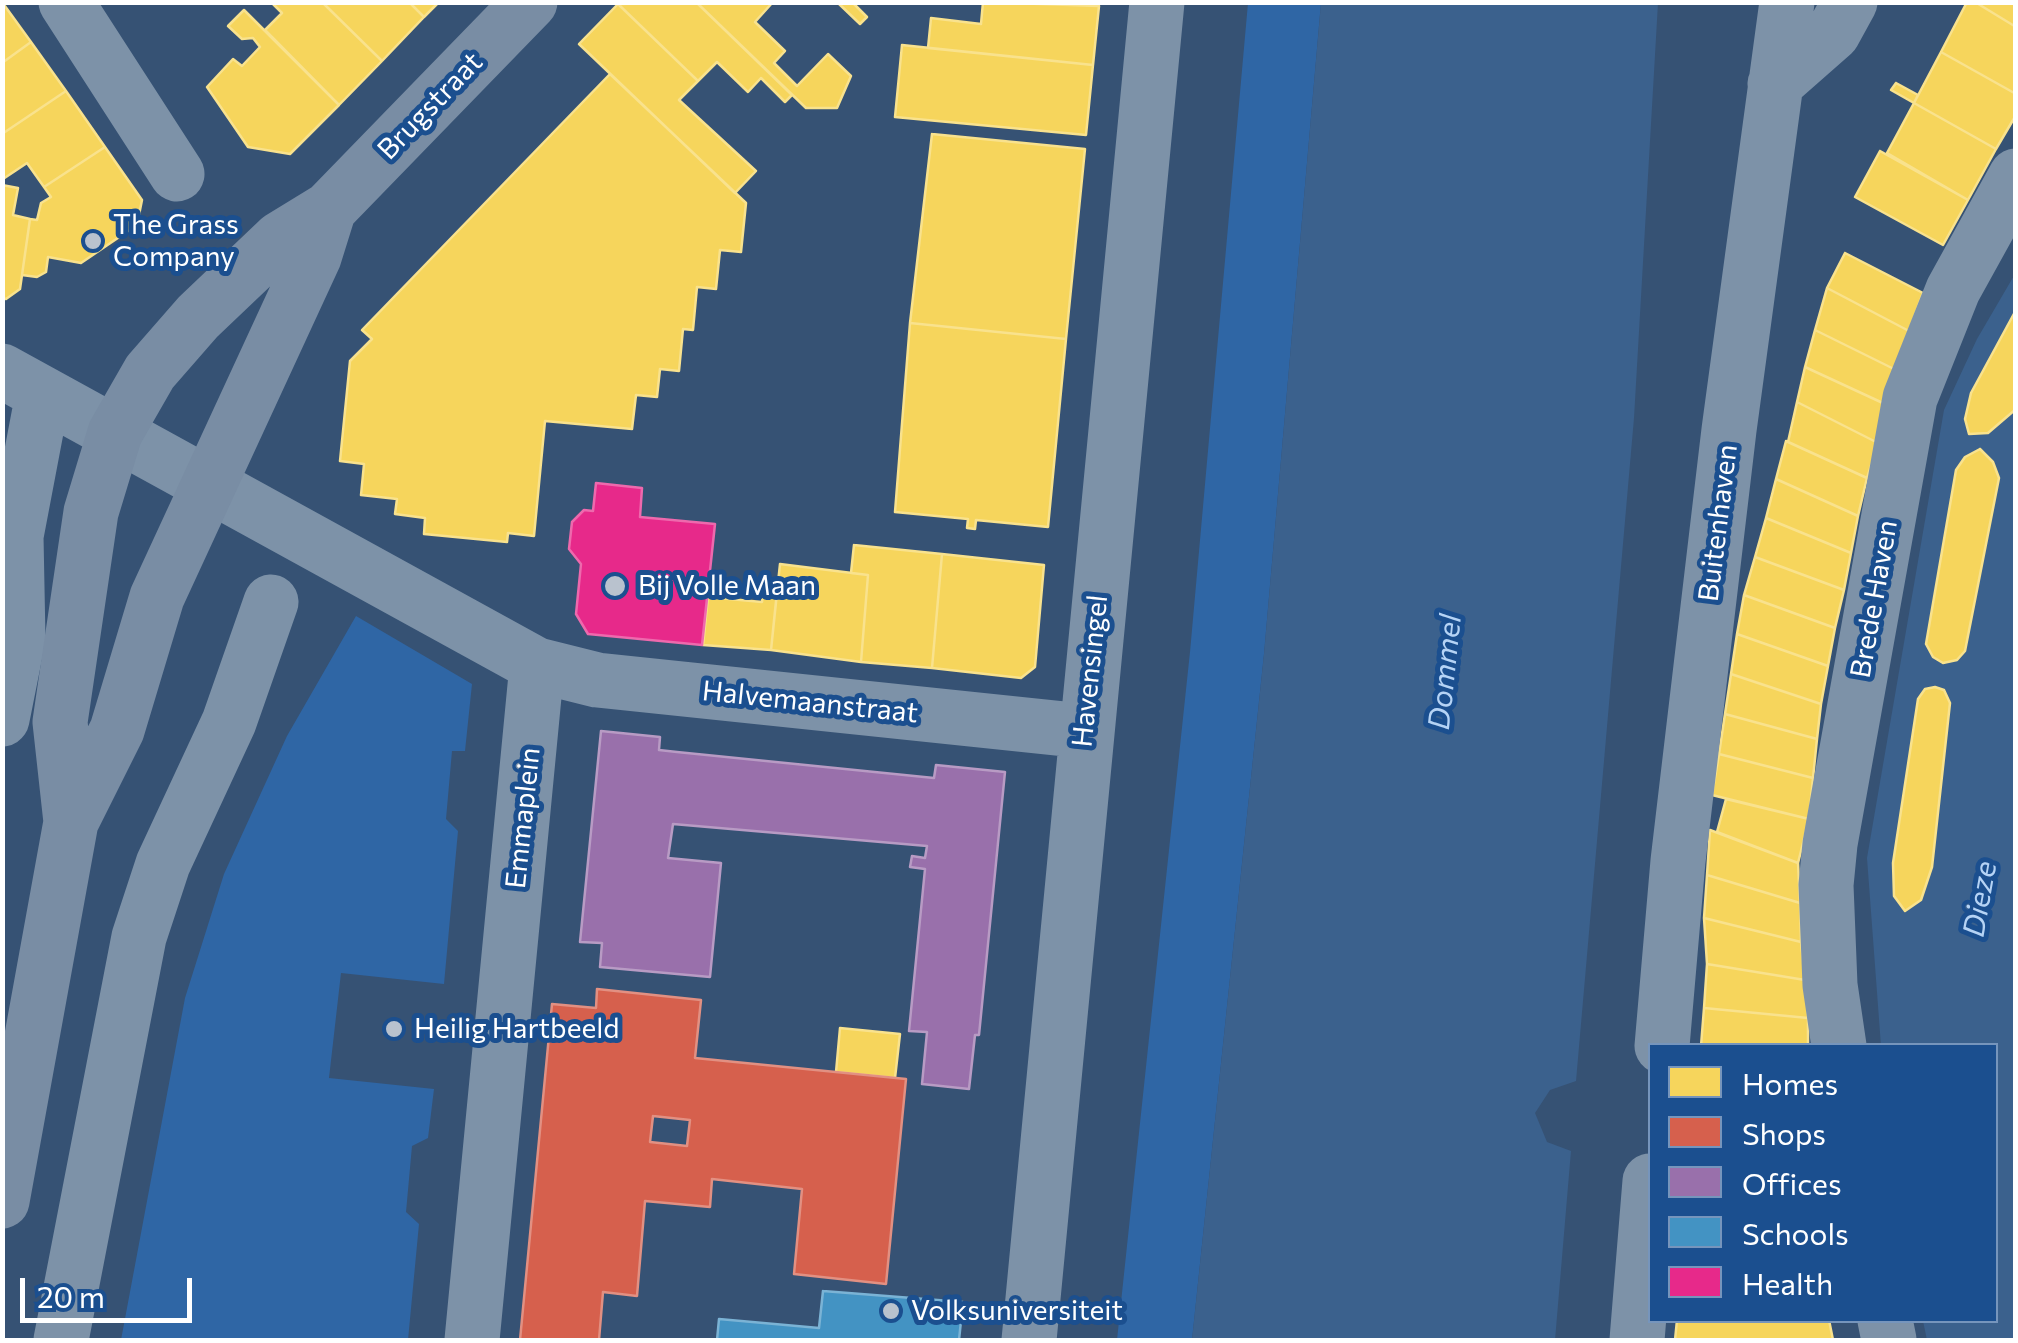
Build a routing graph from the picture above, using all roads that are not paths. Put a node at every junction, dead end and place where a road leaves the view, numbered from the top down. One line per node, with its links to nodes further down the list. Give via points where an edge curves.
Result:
1 (66, 2): 7 (street)
2 (530, 2): 9 (street, Brugstraat)
3 (1157, 2): 16 (street, Havensingel)
4 (1787, 2): 6 (street, Buitenhaven)
5 (1850, 2): 6 (street, via 1833,33)
6 (1775, 84): 18 (street, Buitenhaven, via 1682,822)
7 (176, 174)
8 (2016, 176): 19 (street, Brede Haven, via 1953,290 1910,398 1830,844 1830,985)
9 (330, 209): 11 (street, via 280,239 198,317 150,372); 12 (street)
10 (23, 383): 11 (street); 15 (street, via 18,638)
11 (115, 433): 12 (street); 17 (street, via 92,512 60,722)
12 (212, 485): 14 (street); 17 (street, via 157,597 117,730)
13 (271, 602): 22 (street, via 139,937)
14 (538, 664): 16 (street, Halvemaanstraat, via 597,680); 23 (street, Emmaplein)
15 (2, 719)
16 (1084, 731): 24 (street, Havensingel)
17 (71, 822): 20 (street)
18 (1662, 1043)
19 (1839, 1043)
20 (2, 1202)
21 (1648, 1206): 25 (street)
22 (61, 1340)
23 (472, 1340)
24 (1028, 1340)
25 (1637, 1340)

